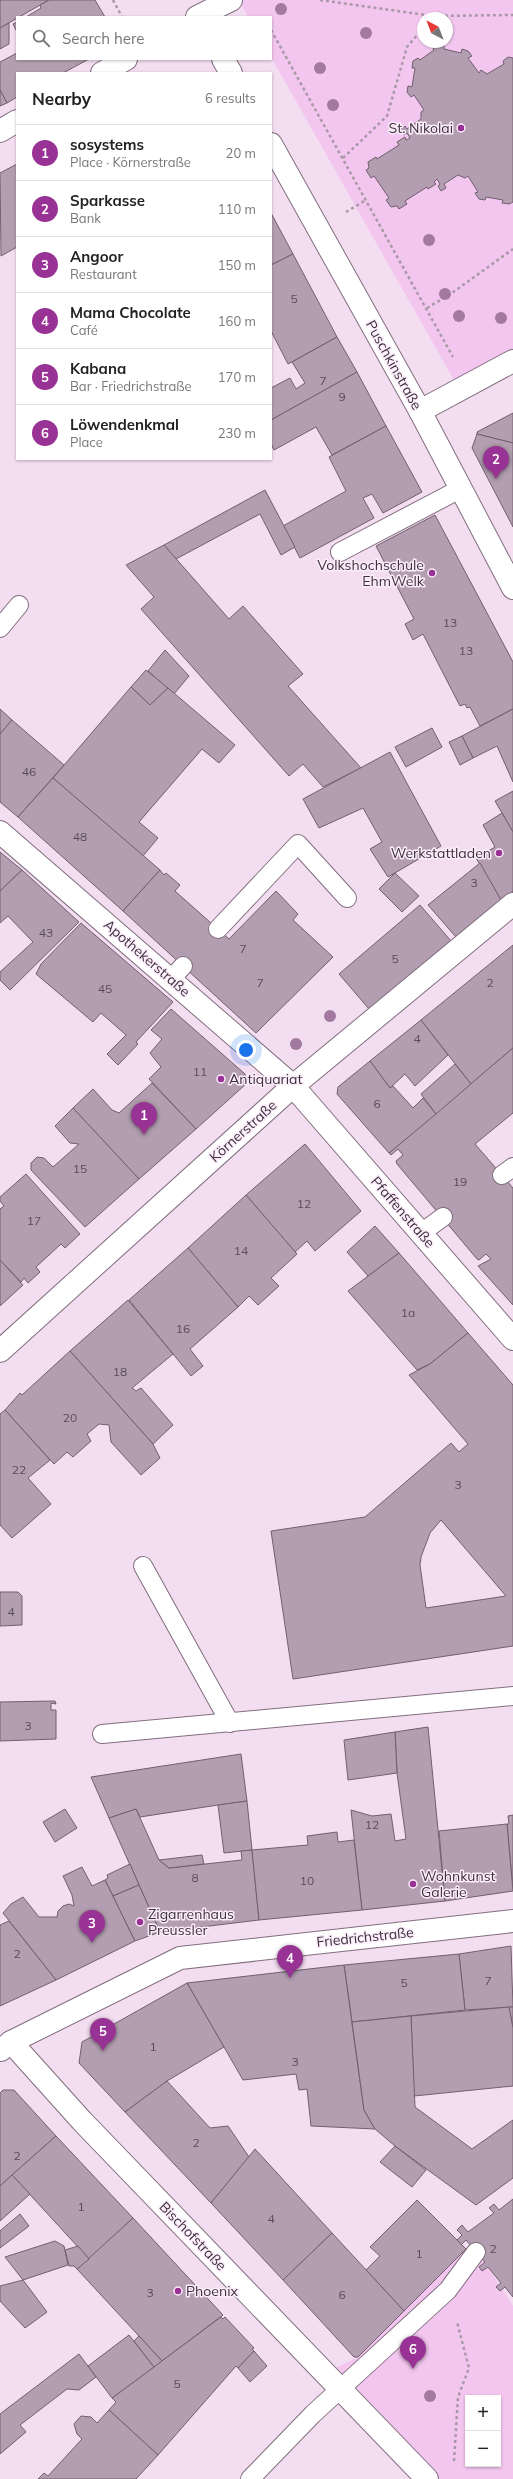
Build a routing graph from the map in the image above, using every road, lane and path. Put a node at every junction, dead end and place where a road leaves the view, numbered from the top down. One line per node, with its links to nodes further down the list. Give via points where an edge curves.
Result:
1 (112, 0): 7 (path)
2 (231, 0): 4 (street)
3 (320, 0): 5 (path)
4 (197, 12)
5 (417, 15)
6 (513, 15): 8 (path)
7 (121, 16)
8 (453, 16)
9 (272, 32): 18 (path)
10 (417, 35): 18 (path, via 407,47 387,116)
11 (124, 60): 13 (street)
12 (224, 60): 14 (street)
13 (104, 72)
14 (230, 72)
15 (16, 123): 16 (street)
16 (0, 131)
17 (272, 146): 23 (street, Puschkinstraße)
18 (343, 158): 20 (path)
19 (513, 249): 20 (path)
20 (427, 308): 22 (path)
21 (513, 361): 22 (street)
22 (467, 384): 23 (street)
23 (420, 411): 24 (street, Puschkinstraße)
24 (462, 488): 25 (lane); 26 (street, Puschkinstraße)
25 (340, 552)
26 (513, 588)
27 (19, 605): 28 (lane)
28 (0, 628)
29 (0, 832): 33 (street, Apothekerstraße, via 177,972)
30 (347, 898): 32 (lane, via 298,844)
31 (513, 904): 33 (street, Körnerstraße)
32 (218, 929)
33 (294, 1086): 35 (street, Pfaffenstraße); 37 (street, Körnerstraße)
34 (443, 1217): 35 (lane)
35 (421, 1233): 36 (street, Pfaffenstraße)
36 (513, 1339)
37 (0, 1351)
38 (142, 1566): 40 (lane)
39 (513, 1696): 40 (lane)
40 (230, 1723): 41 (lane)
41 (102, 1734)
42 (513, 1921): 43 (street, Friedrichstraße, via 180,1958)
43 (6, 2046): 46 (street, Bischofstraße)
44 (476, 2252): 45 (lane)
45 (448, 2290): 46 (lane); 47 (path, via 470,2368 458,2397)
46 (342, 2390): 48 (lane, via 313,2414); 49 (street, Bischofstraße)
47 (453, 2468)
48 (250, 2479)
49 (427, 2479)

